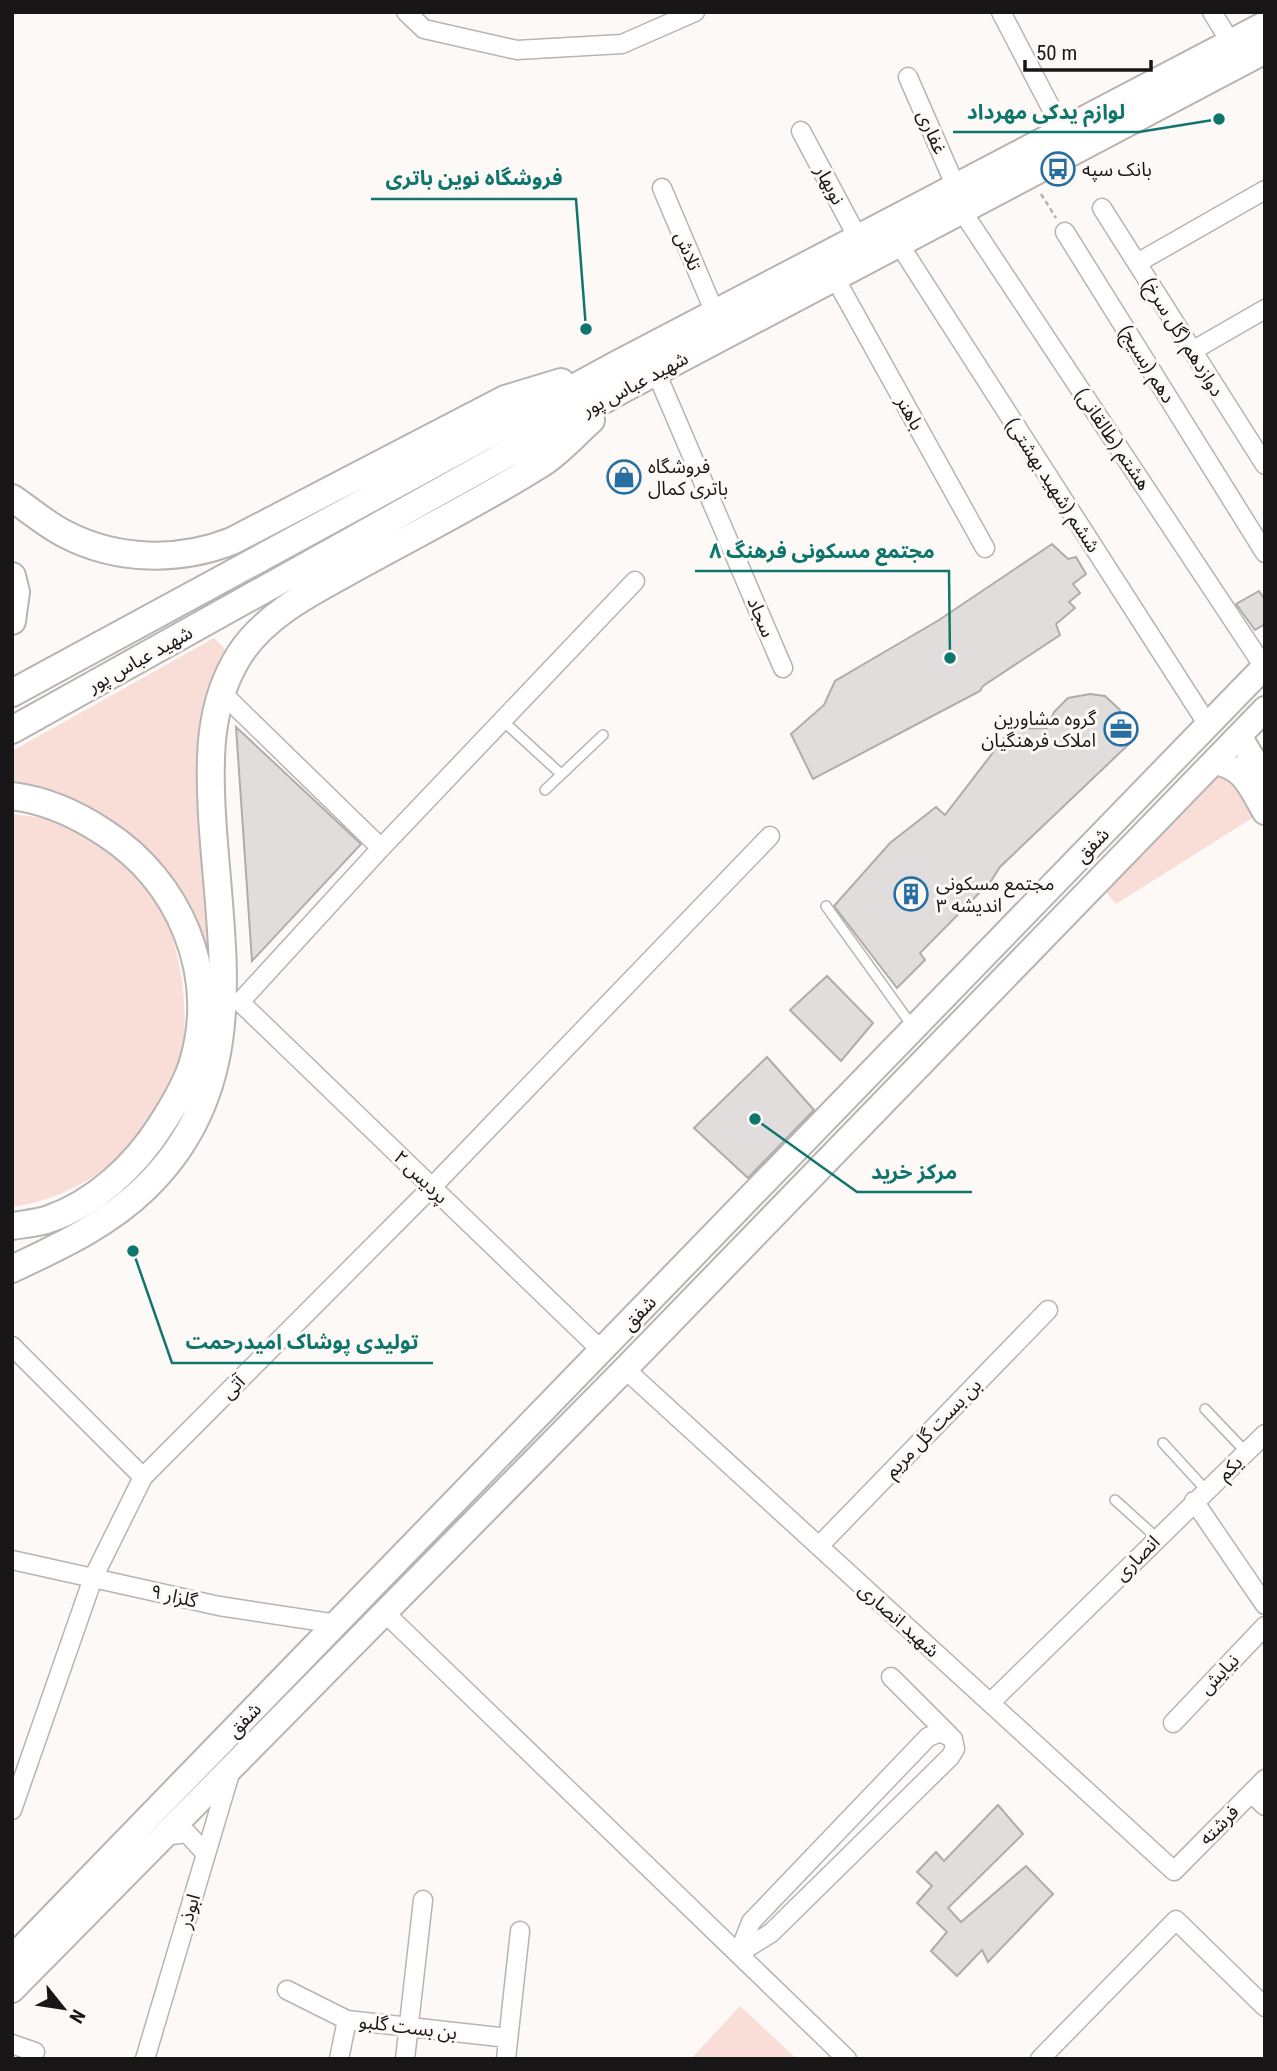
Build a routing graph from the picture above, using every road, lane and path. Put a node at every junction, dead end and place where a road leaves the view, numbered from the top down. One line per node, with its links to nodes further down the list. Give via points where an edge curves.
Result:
1 (406, 12): 2 (street, via 424,29 517,50 622,44)
2 (695, 12)
3 (1001, 12): 10 (street)
4 (1212, 12): 6 (street)
5 (1265, 26): 6 (main road, شهید عباس پور)
6 (1231, 43): 10 (main road, شهید عباس پور)
7 (1265, 50): 11 (main road, شهید عباس پور)
8 (908, 77): 14 (street, غفاری)
9 (801, 131): 17 (street, نوبهار)
10 (1063, 131): 14 (main road, شهید عباس پور)
11 (1029, 175): 14 (main road, شهید عباس پور); 16 (path)
12 (662, 188): 22 (street, تلاش)
13 (1265, 190): 19 (street)
14 (959, 199): 17 (main road, شهید عباس پور); 18 (main road, شهید عباس پور); 34 (street, هشتم (طالقانی))
15 (1102, 208): 19 (street, دوازدهم (گل سرخ))
16 (1065, 232): 30 (street, دهم (بسیج))
17 (858, 238): 22 (main road, شهید عباس پور)
18 (899, 244): 20 (main road, شهید عباس پور); 40 (street, ششم (شهید بهشتی))
19 (1137, 263): 23 (street, دوازدهم (گل سرخ))
20 (835, 278): 24 (main road, شهید عباس پور); 29 (street, باهنر)
21 (1265, 309): 23 (street)
22 (715, 313): 25 (main road, شهید عباس پور)
23 (1192, 351): 26 (street, دوازدهم (گل سرخ))
24 (656, 372): 25 (main road, شهید عباس پور); 35 (street, سجاد)
25 (621, 376): 28 (main road, via 505,399 209,550 164,557 100,547 65,534); 36 (main road, شهید عباس پور); 37 (main road, via 542,464 292,603 240,654); 41 (main road, شهید عباس پور)
26 (1259, 443): 27 (street, دوازدهم (گل سرخ))
27 (1265, 466)
28 (12, 498)
29 (985, 548)
30 (1265, 553)
31 (12, 576): 33 (main road, via 16,592)
32 (635, 581): 39 (street)
33 (12, 621)
34 (1265, 667): 40 (main road, شفق)
35 (783, 668)
36 (12, 693)
37 (222, 694): 50 (street); 55 (main road, via 211,732 223,991 222,1038 211,1088 192,1129 144,1190 79,1235)
38 (1265, 709): 43 (main road, شفق)
39 (502, 720): 44 (lane); 50 (street)
40 (1208, 725): 52 (main road, شفق)
41 (12, 730)
42 (603, 735): 44 (lane)
43 (1235, 755): 45 (main road); 48 (main road); 59 (main road, شفق)
44 (561, 774): 46 (lane)
45 (1265, 779)
46 (545, 790)
47 (12, 796): 54 (main road, via 80,816 132,850 163,885 186,925 199,973 201,1014 194,1059 176,1102 125,1172 49,1219)
48 (1265, 812)
49 (770, 836): 53 (street, آتی)
50 (381, 848): 53 (street, پردیس ۲, via 240,1002)
51 (826, 906): 52 (lane)
52 (914, 1029): 58 (main road, شفق)
53 (432, 1187): 58 (street, پردیس ۲); 64 (street, آتی)
54 (12, 1226)
55 (12, 1269)
56 (1048, 1311): 68 (street, بن بست گل مریم)
57 (12, 1346): 64 (street)
58 (602, 1351): 73 (main road, شفق)
59 (625, 1369): 68 (street, شهید انصاری); 72 (main road, شفق)
60 (1205, 1409): 63 (lane)
61 (1265, 1434): 63 (street, یکم)
62 (1163, 1443): 65 (lane)
63 (1246, 1452): 65 (street, یکم)
64 (144, 1477): 70 (street, آتی)
65 (1200, 1495): 67 (street, انصاری); 71 (street)
66 (1115, 1500): 67 (lane)
67 (1157, 1538): 76 (street, انصاری)
68 (819, 1546): 76 (street, شهید انصاری)
69 (12, 1560): 70 (street, گلزار ۹)
70 (93, 1578): 73 (street, گلزار ۹, via 219,1606); 83 (street, آتی)
71 (1265, 1605)
72 (383, 1611): 79 (main road, شفق); 89 (street)
73 (337, 1624): 90 (main road, شفق)
74 (1265, 1626): 77 (street, نیایش)
75 (891, 1677): 78 (street)
76 (990, 1703): 86 (street, شهید انصاری)
77 (1173, 1723)
78 (950, 1736): 89 (street, via 955,1749 950,1757 771,1933); 89 (street, via 941,1732 928,1737 751,1922)
79 (233, 1763): 84 (main road, شفق); 85 (street, ابوذر)
80 (1265, 1779): 81 (street, فرشته)
81 (1251, 1793): 82 (street); 86 (street, فرشته)
82 (1265, 1806)
83 (12, 1810)
84 (163, 1836): 85 (street, via 187,1833); 91 (main road, شفق)
85 (206, 1854): 99 (street, ابوذر)
86 (1174, 1871)
87 (423, 1900): 95 (street)
88 (520, 1931): 96 (street)
89 (739, 1953): 103 (street)
90 (12, 1958)
91 (12, 1990)
92 (287, 1990): 94 (street)
93 (1265, 2007): 104 (street, via 1176,1920)
94 (347, 2020): 95 (street, بن بست گلبو); 100 (street, بن بست گلبو)
95 (411, 2027): 96 (street, بن بست گلبو); 101 (street)
96 (508, 2038): 102 (street)
97 (12, 2044): 98 (street)
98 (36, 2052)
99 (145, 2059)
100 (339, 2059)
101 (405, 2059)
102 (506, 2059)
103 (847, 2059)
104 (1040, 2059)

